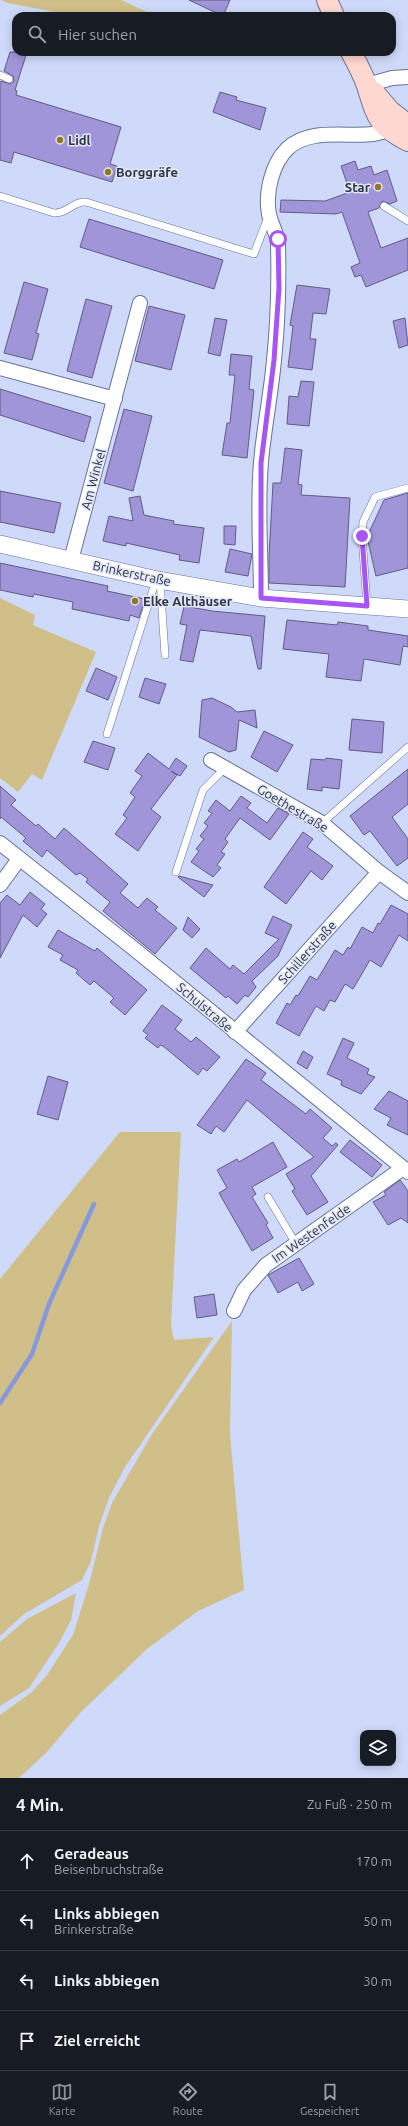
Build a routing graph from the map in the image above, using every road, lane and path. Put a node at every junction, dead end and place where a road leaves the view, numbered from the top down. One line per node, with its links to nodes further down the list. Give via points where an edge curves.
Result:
1 (327, 0): 2 (main road)
2 (332, 12)
3 (353, 56): 7 (main road)
4 (0, 75): 6 (lane)
5 (408, 77): 7 (street, via 392,78)
6 (9, 79)
7 (367, 85): 8 (main road, via 373,109)
8 (399, 125): 9 (main road); 12 (street, via 376,135 318,135 289,147 277,161 268,193)
9 (408, 141)
10 (0, 196): 12 (lane, via 54,213 61,213 80,202 86,202 254,254)
11 (384, 206): 13 (lane)
12 (269, 215): 21 (street, via 278,239 279,288 274,360 261,463)
13 (408, 221)
14 (140, 303): 16 (street, Am Winkel)
15 (0, 368): 16 (street)
16 (115, 399): 19 (street, Am Winkel)
17 (408, 488): 22 (lane, via 375,497 363,522)
18 (0, 544): 19 (street, Brinkerstraße)
19 (71, 560): 20 (street, Brinkerstraße)
20 (158, 580): 21 (street, Brinkerstraße); 24 (lane); 25 (lane)
21 (261, 598): 22 (street, Brinkerstraße)
22 (367, 606): 23 (street, Brinkerstraße)
23 (408, 609)
24 (165, 655)
25 (107, 734)
26 (408, 747): 29 (lane)
27 (211, 760): 28 (street, Goethestraße)
28 (225, 768): 29 (street, Goethestraße); 32 (lane, via 203,790)
29 (322, 823): 33 (street, Goethestraße)
30 (0, 843): 31 (street, Schulstraße)
31 (19, 859): 34 (street); 36 (street, Schulstraße)
32 (176, 872)
33 (379, 872): 35 (street, Goethestraße); 36 (street, Schillerstraße)
34 (0, 885)
35 (408, 893)
36 (235, 1032): 37 (street, Schulstraße)
37 (405, 1170): 39 (street, Im Westenfelde)
38 (268, 1197): 39 (lane)
39 (296, 1244): 40 (street, Im Westenfelde, via 266,1265 244,1290)
40 (234, 1311)

